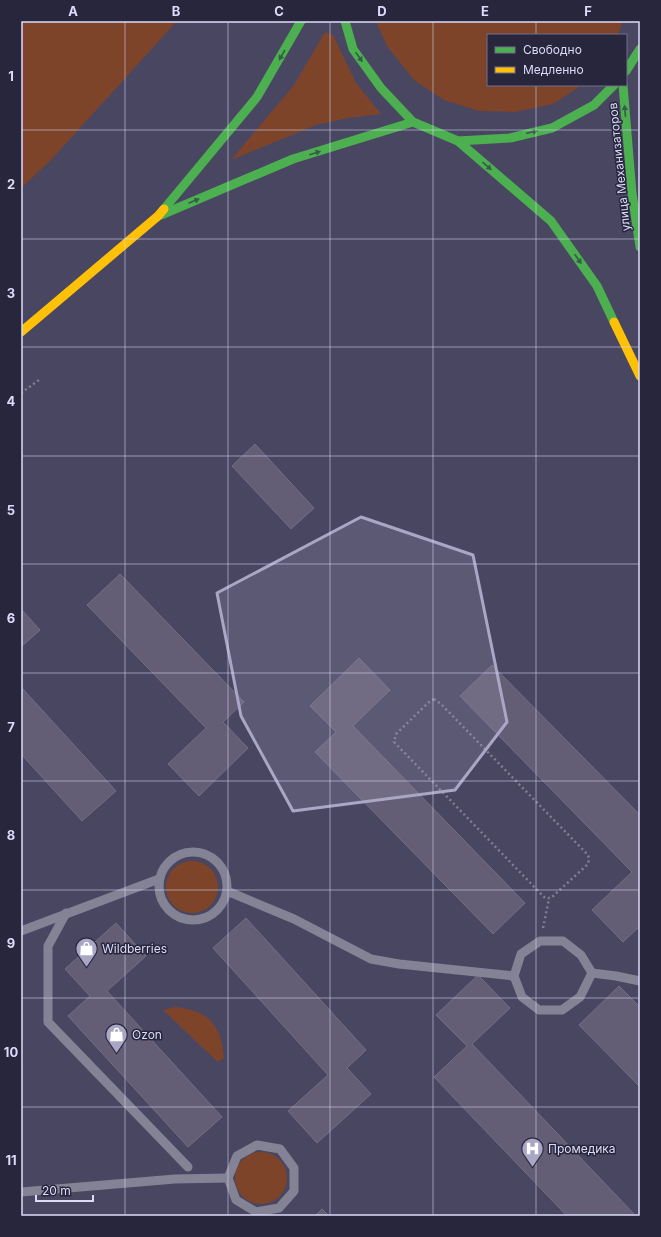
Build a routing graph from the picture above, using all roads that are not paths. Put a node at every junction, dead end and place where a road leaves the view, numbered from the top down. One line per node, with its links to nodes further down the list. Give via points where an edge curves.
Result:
1 (301, 21): 9 (main road, one-way to 9, via 257,97)
2 (345, 21): 7 (main road, one-way to 7, via 353,49 381,88)
3 (640, 49): 4 (main road)
4 (627, 69)
5 (613, 86): 8 (main road, one-way to 5, via 510,138 552,128 594,105)
6 (623, 86): 10 (main road, улица Механизаторов, one-way to 6, via 632,193)
7 (413, 122): 8 (main road); 9 (main road, one-way to 7, via 293,159)
8 (458, 141): 12 (main road, one-way to 12, via 551,221 597,286)
9 (158, 216): 11 (main road)
10 (640, 247)
11 (21, 332)
12 (640, 376)
13 (159, 879): 14 (lane, via 167,863 182,853 199,852 215,860 226,874); 14 (lane, via 160,898 170,913 187,921 205,919 220,908); 15 (lane)
14 (228, 891): 18 (lane, via 294,919 371,959)
15 (66, 913): 16 (lane); 20 (lane, via 48,946 48,1022)
16 (21, 931)
17 (592, 973): 18 (lane, via 581,955 562,941 540,940 521,954); 18 (lane, via 580,997 562,1010 540,1010 522,997); 19 (lane)
18 (514, 976)
19 (640, 981)
20 (188, 1167)
21 (228, 1178): 21 (lane, via 236,1200 256,1212 279,1208 294,1191 294,1168 280,1150 257,1145 237,1156); 22 (lane)
22 (21, 1192)

